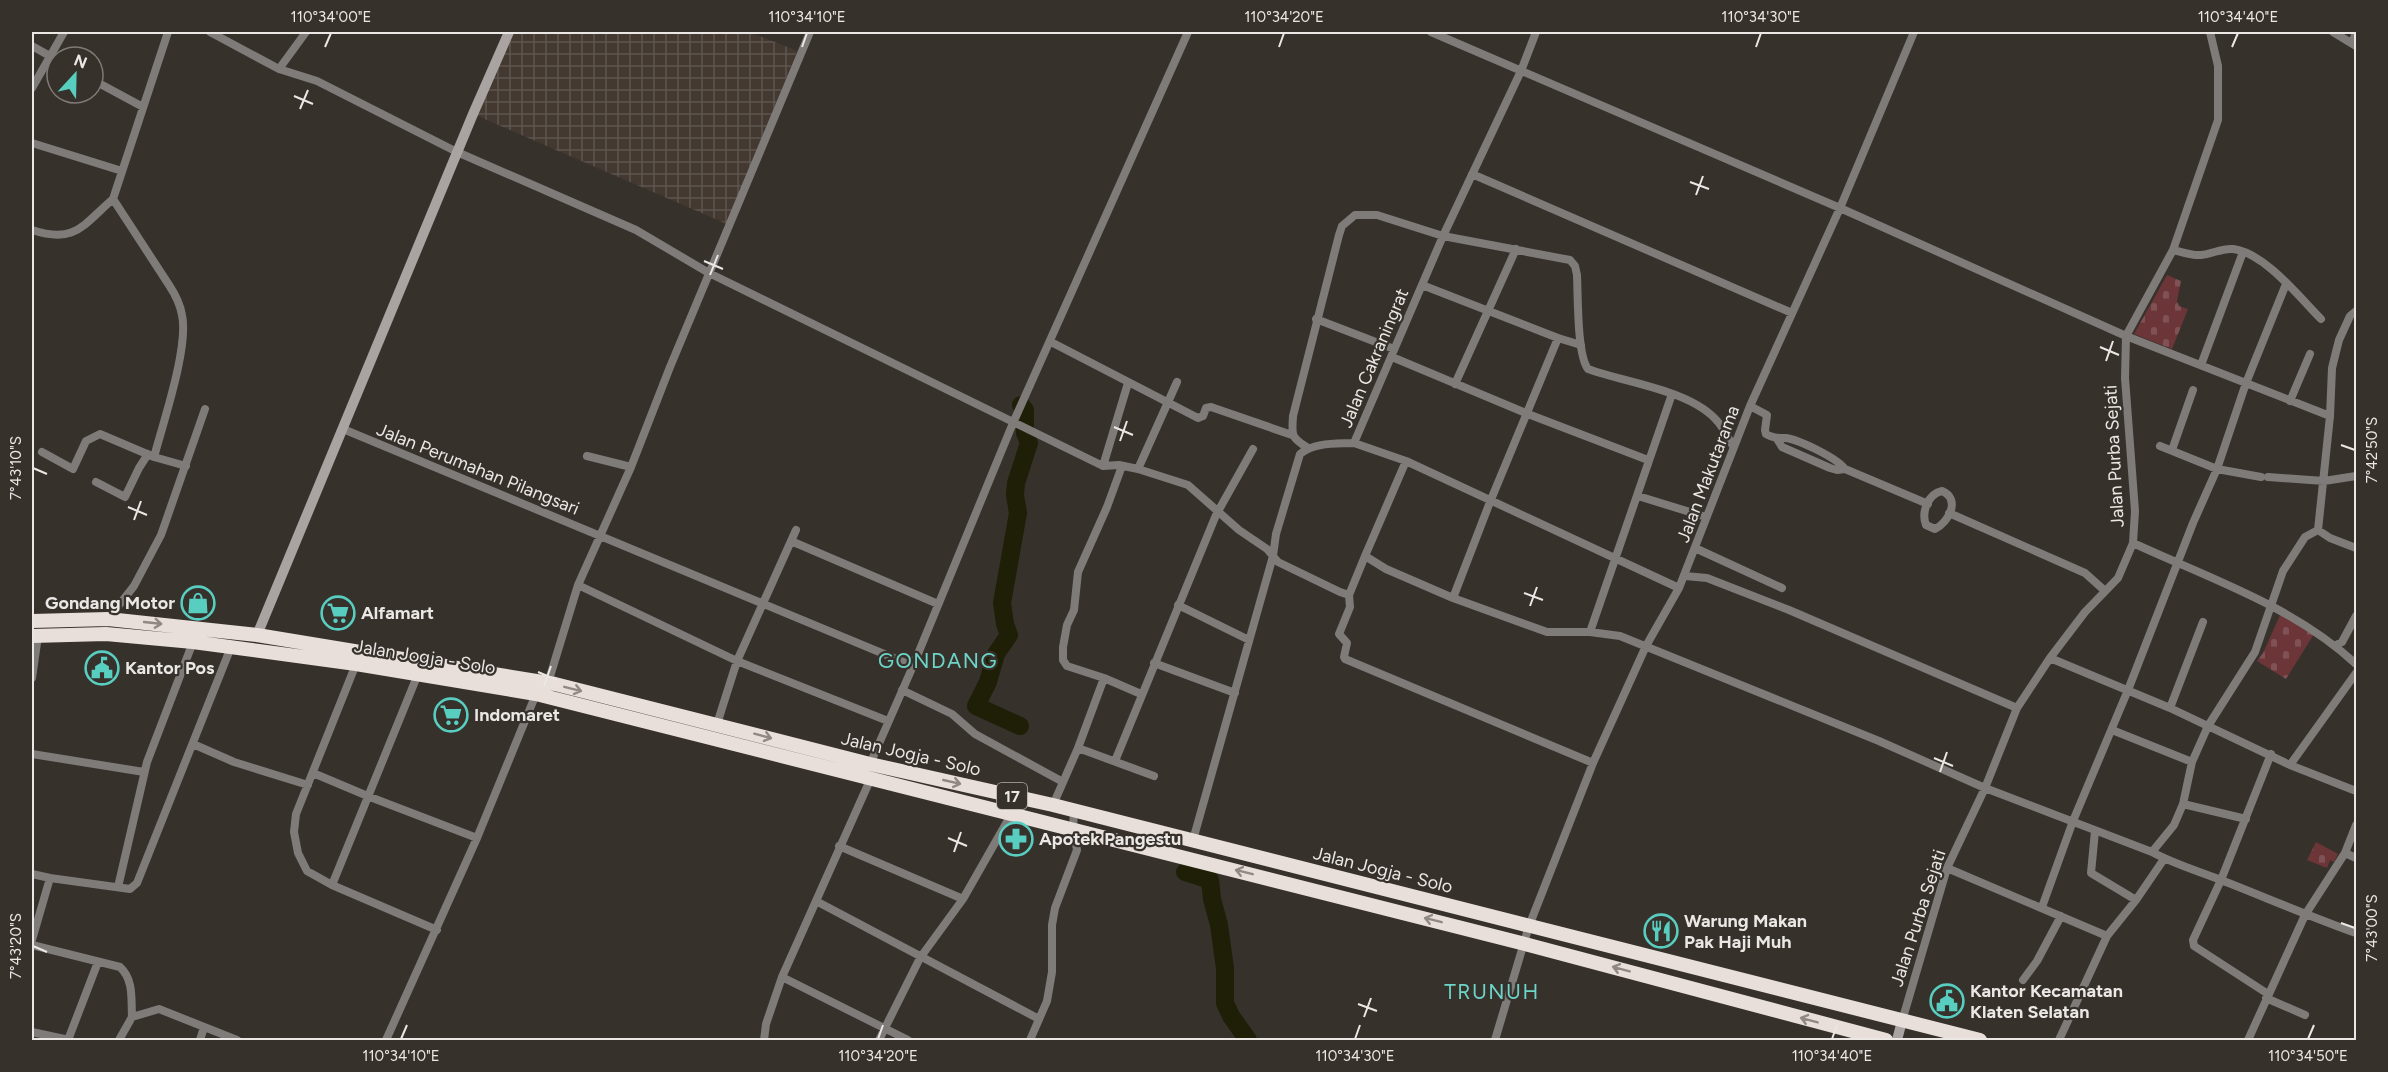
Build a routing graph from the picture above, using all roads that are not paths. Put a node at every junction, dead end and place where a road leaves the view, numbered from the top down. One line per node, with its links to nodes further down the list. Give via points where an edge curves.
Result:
1 (168, 32): 19 (street)
2 (210, 32): 15 (street)
3 (306, 32): 15 (street)
4 (509, 32): 21 (street)
5 (810, 32): 31 (street)
6 (1188, 32): 41 (street)
7 (1431, 32): 16 (street)
8 (1536, 32): 16 (street, Jalan Cakraningrat)
9 (1914, 32): 25 (street, Jalan Makutarama)
10 (2210, 32): 29 (street, Jalan Purba Sejati, via 2218,66 2218,120)
11 (2333, 32): 13 (street)
12 (2356, 33): 13 (street)
13 (2354, 45)
14 (45, 69): 18 (street)
15 (279, 69): 21 (street, via 317,81)
16 (1521, 71): 23 (street, Jalan Cakraningrat); 25 (street)
17 (105, 86): 19 (street)
18 (32, 88)
19 (143, 107): 22 (street)
20 (32, 143): 22 (street)
21 (457, 152): 31 (street, via 636,230); 59 (street)
22 (122, 171): 24 (street)
23 (1473, 174): 27 (street, Jalan Cakraningrat); 36 (street)
24 (113, 199): 26 (street, via 75,233 56,237); 71 (street, via 177,297 182,315 184,337)
25 (1840, 208): 36 (street, Jalan Makutarama); 39 (street)
26 (32, 230)
27 (1443, 236): 28 (street); 33 (street, Jalan Cakraningrat); 38 (street, via 1377,214 1355,215 1342,226)
28 (1516, 249): 34 (street); 42 (street, via 1570,260 1575,266)
29 (2173, 250): 30 (street, via 2197,256 2223,250); 39 (street, Jalan Purba Sejati)
30 (2243, 252): 32 (street, via 2260,260); 45 (street)
31 (709, 273): 58 (street); 78 (street)
32 (2286, 284): 37 (street); 47 (street)
33 (1422, 285): 34 (street); 43 (street, Jalan Cakraningrat)
34 (1487, 310): 40 (street); 49 (street)
35 (2356, 311): 57 (street, via 2350,316 2337,349)
36 (1792, 313): 54 (street, Jalan Makutarama)
37 (2321, 318)
38 (1316, 319): 43 (street); 60 (street)
39 (2126, 336): 45 (street); 95 (street, Jalan Purba Sejati)
40 (1558, 338): 42 (street); 56 (street)
41 (1051, 342): 48 (street); 58 (street)
42 (1581, 345): 51 (street, via 1588,369)
43 (1393, 353): 49 (street); 62 (street, Jalan Cakraningrat)
44 (2310, 354): 52 (street)
45 (2201, 365): 47 (street)
46 (1177, 382): 53 (street)
47 (2246, 382): 52 (street); 81 (street)
48 (1128, 383): 53 (street); 76 (street)
49 (1455, 384): 56 (street)
50 (2193, 390): 68 (street)
51 (1672, 394): 63 (street, via 1706,411); 73 (street)
52 (2290, 401): 57 (street)
53 (1168, 402): 60 (street, via 1201,418 1210,407); 79 (street)
54 (1750, 406): 61 (street, via 1767,415 1766,434); 63 (street, Jalan Makutarama)
55 (205, 410): 75 (street)
56 (1528, 414): 73 (street); 86 (street)
57 (2328, 416): 83 (street)
58 (1013, 423): 76 (street); 109 (street)
59 (343, 429): 93 (street, Jalan Perumahan Pilangsari); 118 (street)
60 (1292, 435): 66 (street)
61 (1777, 439): 65 (street, via 1786,438); 70 (street, via 1782,447)
62 (1354, 443): 66 (street, Jalan Cakraningrat); 74 (street)
63 (1733, 446): 90 (street, Jalan Makutarama)
64 (2160, 446): 68 (street)
65 (1808, 447): 70 (street); 80 (street, via 1840,462)
66 (1308, 448): 98 (street, via 1300,454 1292,477)
67 (1252, 449): 88 (street)
68 (2172, 450): 81 (street)
69 (42, 452): 71 (street, via 73,469 86,441 100,434)
70 (1804, 455): 80 (street, via 1830,468)
71 (151, 456): 75 (street); 84 (street, via 138,469 126,496)
72 (587, 456): 78 (street)
73 (1648, 460): 85 (street)
74 (1406, 461): 86 (street); 99 (street)
75 (186, 466): 114 (street, via 151,557)
76 (1103, 466): 77 (street)
77 (1122, 466): 79 (street); 134 (street, via 1080,566 1074,610 1063,647 1066,666)
78 (631, 467): 93 (street)
79 (1138, 469): 88 (street, via 1188,485)
80 (1845, 469): 87 (street)
81 (2217, 469): 83 (street); 101 (street)
82 (2356, 476): 83 (street)
83 (2324, 481): 92 (street)
84 (96, 482)
85 (1638, 496): 90 (street); 100 (street)
86 (1490, 502): 100 (street); 108 (street)
87 (1928, 504): 89 (street, via 1936,492 1942,491 1952,500); 89 (street, via 1923,517 1930,527 1935,529 1944,524)
88 (1219, 510): 98 (street); 111 (street)
89 (1949, 513): 106 (street, via 2085,573)
90 (1706, 517): 96 (street, Jalan Makutarama)
91 (796, 530): 94 (street)
92 (2318, 530): 97 (street); 112 (street, via 2306,537 2283,571)
93 (602, 536): 103 (street); 110 (street, Jalan Perumahan Pilangsari)
94 (791, 541): 109 (street); 110 (street)
95 (2133, 543): 101 (street); 106 (street, Jalan Purba Sejati, via 2118,578)
96 (1695, 548): 102 (street, Jalan Makutarama); 105 (street)
97 (2356, 548)
98 (1273, 556): 107 (street, via 1278,562); 120 (street)
99 (1365, 556): 107 (street); 108 (street)
100 (1615, 560): 104 (street); 117 (street)
101 (2177, 563): 112 (street); 137 (street)
102 (1684, 576): 104 (street, Jalan Makutarama); 141 (street, via 1707,578 1789,610)
103 (578, 585): 126 (street); 135 (street)
104 (1679, 588): 123 (street, Jalan Makutarama)
105 (1782, 588)
106 (2104, 590): 125 (street, Jalan Purba Sejati)
107 (1349, 595): 153 (street, via 1350,607 1339,634 1347,643 1345,659)
108 (1453, 598): 117 (street, via 1547,632)
109 (938, 604): 130 (street)
110 (763, 605): 126 (street); 130 (street, Jalan Perumahan Pilangsari)
111 (1178, 605): 120 (street); 127 (street)
112 (2274, 606): 122 (street); 145 (street, via 2255,652)
113 (2356, 615): 122 (street, via 2342,642)
114 (108, 619): 115 (highway, Jalan Jogja - Solo / 17); 118 (highway, Jalan Jogja - Solo / 17, one-way to 118)
115 (32, 621)
116 (2203, 622): 142 (street)
117 (1590, 632): 123 (street, via 1620,636)
118 (257, 635): 135 (highway, Jalan Jogja - Solo / 17)
119 (35, 636): 121 (highway, Jalan Jogja - Solo / 17, via 106,634); 133 (street)
120 (1249, 640): 138 (street)
121 (193, 642): 124 (highway, Jalan Jogja - Solo / 17); 156 (street)
122 (2336, 645): 129 (street)
123 (1646, 646): 153 (street, Jalan Makutarama); 161 (street)
124 (231, 647): 128 (highway, Jalan Jogja - Solo / 17); 147 (street)
125 (2049, 658): 137 (street); 141 (street, Jalan Purba Sejati)
126 (738, 661): 143 (street); 144 (street)
127 (1154, 663): 138 (street); 140 (street)
128 (356, 664): 132 (highway, Jalan Jogja - Solo / 17); 157 (street)
129 (2356, 664)
130 (913, 666): 136 (street)
131 (2356, 673): 154 (street)
132 (418, 674): 139 (highway, Jalan Jogja - Solo / 17); 163 (street)
133 (32, 678)
134 (1104, 678): 140 (street); 148 (street)
135 (548, 683): 144 (highway, Jalan Jogja - Solo / 17, one-way to 144)
136 (902, 690): 143 (street); 159 (street, via 952,714 975,734)
137 (2128, 690): 142 (street); 146 (street)
138 (1235, 693): 174 (street)
139 (536, 694): 155 (highway, Jalan Jogja - Solo / 17); 173 (street)
140 (1141, 694): 151 (street)
141 (2017, 708): 161 (street, Jalan Purba Sejati)
142 (2170, 708): 145 (street)
143 (888, 721): 155 (street)
144 (717, 724): 155 (highway, Jalan Jogja - Solo / 17, one-way to 155)
145 (2209, 726): 150 (street); 152 (street)
146 (2112, 730): 152 (street); 169 (street)
147 (193, 744): 160 (street, via 234,762); 184 (street, via 140,877 130,889)
148 (1078, 747): 151 (street); 159 (street)
149 (32, 754): 156 (street)
150 (2271, 754): 154 (street); 168 (street)
151 (1114, 761): 158 (street)
152 (2192, 762): 164 (street)
153 (1593, 763): 191 (street, Jalan Makutarama)
154 (2290, 765): 162 (street)
155 (870, 771): 165 (highway, Jalan Jogja - Solo / 17, one-way to 165); 167 (highway, Jalan Jogja - Solo / 17); 175 (street)
156 (144, 772): 184 (street)
157 (313, 773): 160 (street); 163 (street)
158 (1154, 776)
159 (1063, 782): 165 (street)
160 (308, 785): 183 (street, via 296,814 298,853 307,871)
161 (1985, 788): 169 (street); 179 (street, Jalan Purba Sejati)
162 (2356, 791)
163 (369, 798): 173 (street); 183 (street)
164 (2183, 804): 168 (street); 177 (street)
165 (1053, 805): 166 (highway, Jalan Jogja - Solo / 17)
166 (1074, 810): 171 (street); 174 (highway, Jalan Jogja - Solo / 17)
167 (1012, 813): 171 (highway, Jalan Jogja - Solo / 17); 185 (street)
168 (2246, 819): 182 (street)
169 (2073, 822): 172 (street); 188 (street)
170 (2356, 825): 176 (street)
171 (1073, 829): 196 (highway, Jalan Jogja - Solo / 17, one-way to 171); 205 (street, via 1077,850 1055,908 1052,972)
172 (2095, 831): 177 (street); 186 (street, via 2091,873)
173 (477, 838): 192 (street)
174 (1193, 840): 191 (highway, Jalan Jogja - Solo / 17)
175 (839, 846): 185 (street); 187 (street)
176 (2345, 853): 178 (street); 189 (street)
177 (2158, 856): 182 (street); 186 (street)
178 (2356, 858)
179 (1947, 868): 188 (street); 206 (street, Jalan Purba Sejati)
180 (32, 874): 181 (street)
181 (50, 878): 184 (street); 195 (street)
182 (2221, 880): 189 (street); 202 (street, via 2194,934 2194,946)
183 (332, 885): 192 (street)
184 (118, 887)
185 (963, 899): 198 (street)
186 (2136, 900): 194 (street)
187 (816, 901): 198 (street); 200 (street)
188 (2042, 907): 190 (street)
189 (2305, 915): 193 (street); 202 (street)
190 (2061, 916): 194 (street); 201 (street)
191 (1529, 927): 196 (street, Jalan Makutarama); 206 (highway, Jalan Jogja - Solo / 17)
192 (437, 930): 214 (street)
193 (2356, 933)
194 (2105, 935): 223 (street)
195 (32, 940)
196 (1526, 944): 219 (street, Jalan Makutarama); 220 (highway, Jalan Jogja - Solo / 17, one-way to 196)
197 (32, 945): 199 (street)
198 (920, 958): 205 (street); 208 (street)
199 (98, 962): 204 (street, via 120,967 128,974); 210 (street)
200 (782, 977): 208 (street); 215 (street)
201 (2024, 980)
202 (2267, 996): 203 (street); 224 (street)
203 (2305, 1015)
204 (132, 1017): 207 (street, via 159,1009); 211 (street)
205 (1039, 1019): 218 (street)
206 (1902, 1021): 221 (street); 222 (highway, Jalan Jogja - Solo / 17)
207 (204, 1027): 212 (street); 213 (street)
208 (884, 1028): 216 (street); 217 (street)
209 (32, 1032): 210 (street)
210 (69, 1040)
211 (119, 1041)
212 (201, 1041)
213 (237, 1041)
214 (386, 1041)
215 (764, 1041)
216 (879, 1041)
217 (908, 1041)
218 (1030, 1041)
219 (1495, 1041)
220 (1886, 1041)
221 (1897, 1041)
222 (1980, 1041)
223 (2059, 1041)
224 (2248, 1041)

